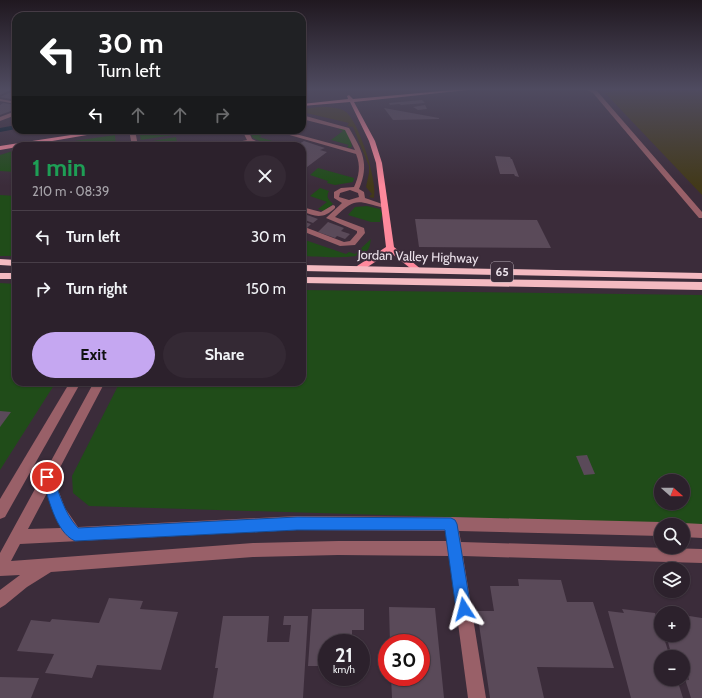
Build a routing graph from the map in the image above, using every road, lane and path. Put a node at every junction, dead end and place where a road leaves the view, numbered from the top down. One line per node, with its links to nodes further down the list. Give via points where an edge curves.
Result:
1 (319, 122): 14 (street, via 347,129)
2 (362, 122): 18 (main road, via 372,141 379,163)
3 (623, 122): 20 (street)
4 (54, 134): 9 (main road)
5 (87, 134): 10 (main road)
6 (248, 134): 8 (street)
7 (289, 134): 14 (street)
8 (252, 141): 11 (street)
9 (0, 142)
10 (37, 142)
11 (246, 142)
12 (12, 146): 13 (main road)
13 (0, 148)
14 (358, 153): 15 (street, via 364,170)
15 (356, 189): 16 (street, via 363,194); 17 (street, via 347,188 337,192 336,196)
16 (361, 199): 17 (street, via 353,202); 18 (street)
17 (344, 201): 19 (street, via 324,215); 21 (street, via 330,218 361,230 352,243 343,244)
18 (384, 206): 22 (main road)
19 (306, 211)
20 (702, 216)
21 (306, 230)
22 (390, 248): 26 (main road); 27 (main road)
23 (0, 262): 24 (highway)
24 (12, 263)
25 (306, 268): 26 (highway, Jordan Valley Highway / 65)
26 (360, 268): 27 (highway, Jordan Valley Highway / 65)
27 (418, 270): 31 (highway, Jordan Valley Highway / 65)
28 (0, 276): 29 (highway)
29 (12, 276)
30 (306, 280): 31 (highway, Jordan Valley Highway / 65)
31 (699, 281)
32 (74, 386): 35 (street)
33 (98, 386): 34 (street)
34 (47, 477): 40 (street, via 58,511); 41 (street)
35 (0, 512)
36 (451, 524): 37 (street); 40 (street, via 297,524); 42 (street)
37 (654, 530)
38 (690, 530): 39 (street)
39 (702, 531)
40 (75, 534): 41 (street)
41 (15, 537): 45 (street)
42 (454, 550): 43 (street, via 549,550); 44 (street, via 279,549); 47 (street)
43 (702, 556)
44 (48, 565): 45 (street); 46 (street)
45 (0, 568)
46 (0, 600)
47 (477, 698)

